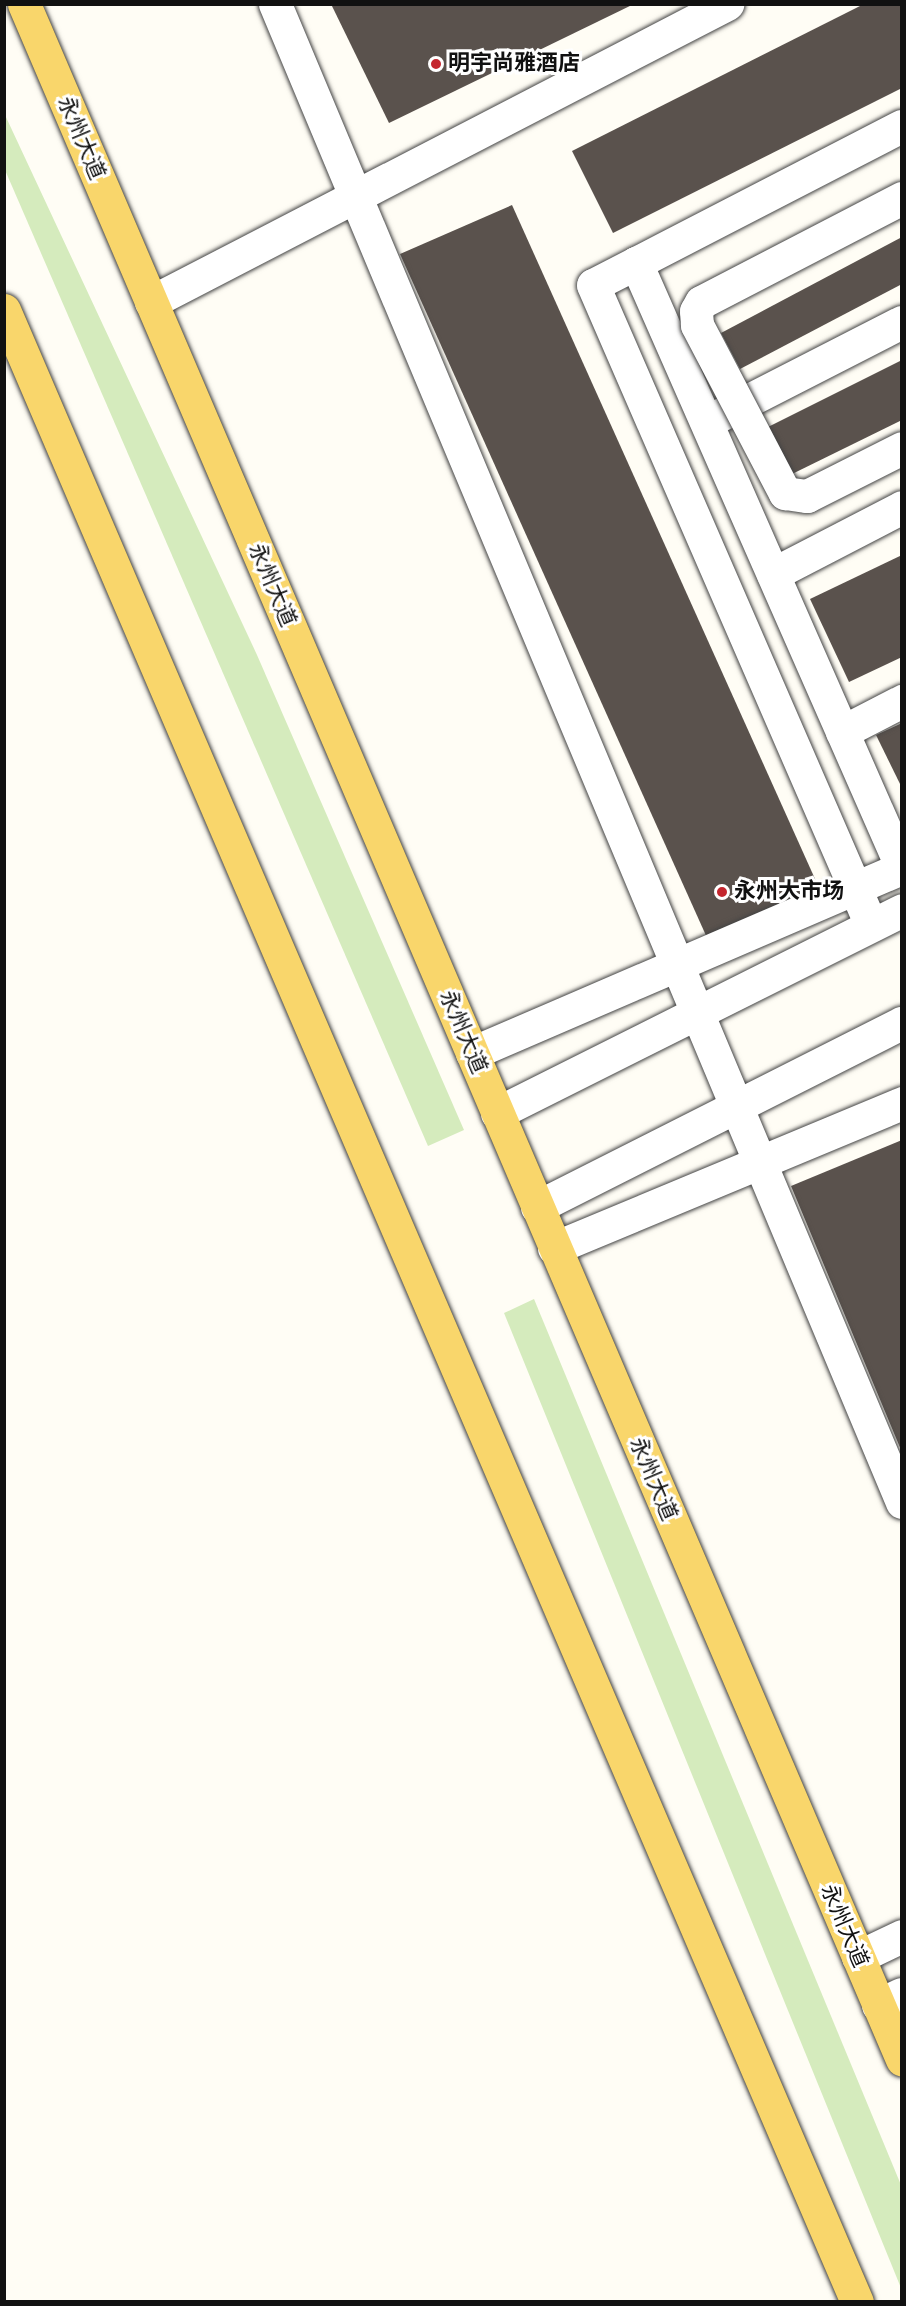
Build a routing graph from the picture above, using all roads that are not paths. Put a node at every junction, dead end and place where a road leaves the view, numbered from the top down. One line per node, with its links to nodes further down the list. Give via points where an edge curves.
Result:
1 (24, 4): 8 (main road, 永州大道)
2 (275, 4): 5 (street)
3 (727, 4): 5 (street)
4 (902, 126): 7 (street)
5 (355, 196): 8 (street); 20 (street)
6 (902, 198): 12 (street, bridge, via 701,302 696,311 696,325 785,493 807,496)
7 (636, 263): 11 (street); 17 (street, via 593,285)
8 (151, 302): 23 (main road, 永州大道)
9 (4, 310): 35 (main road)
10 (902, 322): 11 (street)
11 (706, 422): 14 (street)
12 (902, 448)
13 (902, 507): 14 (street)
14 (773, 574): 16 (street)
15 (902, 701): 16 (street)
16 (842, 732): 17 (street, via 902,868)
17 (856, 888): 19 (street); 20 (street)
18 (902, 910): 19 (street)
19 (872, 925): 21 (street)
20 (676, 965): 21 (street); 23 (street)
21 (696, 1012): 25 (street); 26 (street)
22 (902, 1023): 25 (street)
23 (472, 1053): 26 (main road, 永州大道)
24 (902, 1103): 27 (street)
25 (736, 1107): 27 (street); 28 (street)
26 (497, 1113): 28 (main road, 永州大道)
27 (759, 1162): 29 (street); 30 (street)
28 (537, 1207): 29 (main road, 永州大道)
29 (554, 1248): 32 (main road, 永州大道)
30 (902, 1502)
31 (902, 1936): 32 (street)
32 (858, 1957): 33 (main road, 永州大道)
33 (890, 2000): 34 (main road, 永州大道)
34 (902, 2059)
35 (857, 2301)

